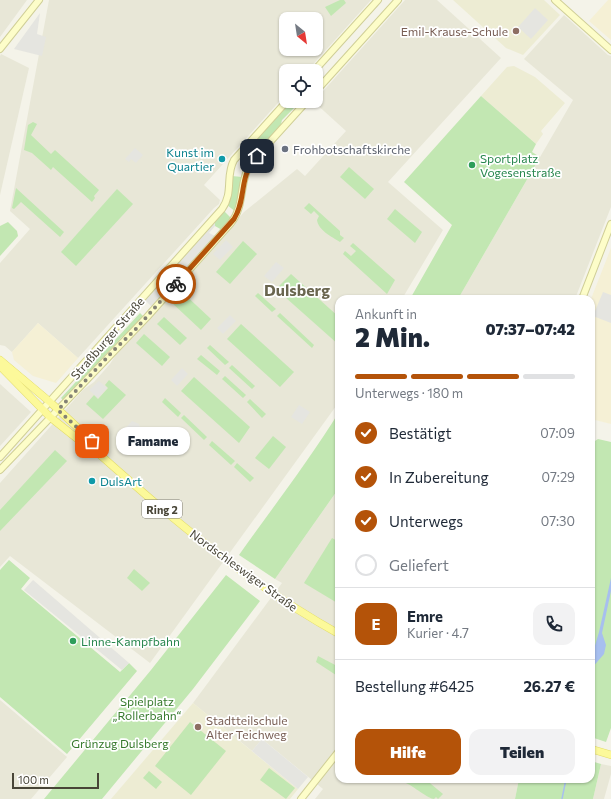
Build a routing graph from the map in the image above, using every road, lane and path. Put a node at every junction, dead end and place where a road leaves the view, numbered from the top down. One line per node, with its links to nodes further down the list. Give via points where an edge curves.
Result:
1 (39, 0): 5 (main road)
2 (378, 0): 7 (main road)
3 (398, 0): 8 (main road)
4 (555, 0): 6 (main road)
5 (0, 49)
6 (611, 50)
7 (320, 64)
8 (323, 83)
9 (281, 108): 15 (main road, Straßburger Straße, via 234,160 230,171 229,195 222,209)
10 (301, 108): 17 (main road, Straßburger Straße, via 250,164 245,175 239,209 234,219 147,317)
11 (611, 224): 12 (main road)
12 (584, 295)
13 (0, 360): 15 (main road, Nordschleswiger Straße / Ring 2)
14 (0, 366): 16 (main road, Nordschleswiger Straße / Ring 2)
15 (50, 402): 16 (main road, Straßburger Straße); 17 (main road, Nordschleswiger Straße / Ring 2)
16 (43, 410): 18 (main road, Nordschleswiger Straße / Ring 2); 20 (main road, Straßburger Straße)
17 (58, 410): 18 (main road, Straßburger Straße); 19 (main road, Nordschleswiger Straße / Ring 2, via 92,441)
18 (50, 417): 19 (main road, Nordschleswiger Straße / Ring 2); 21 (main road, Straßburger Straße)
19 (98, 453): 22 (main road, Nordschleswiger Straße / Ring 2, via 164,511 229,562 271,592)
20 (0, 457)
21 (0, 470)
22 (335, 632)
23 (595, 750): 24 (main road)
24 (611, 755)
25 (335, 756): 26 (main road)
26 (301, 799)

